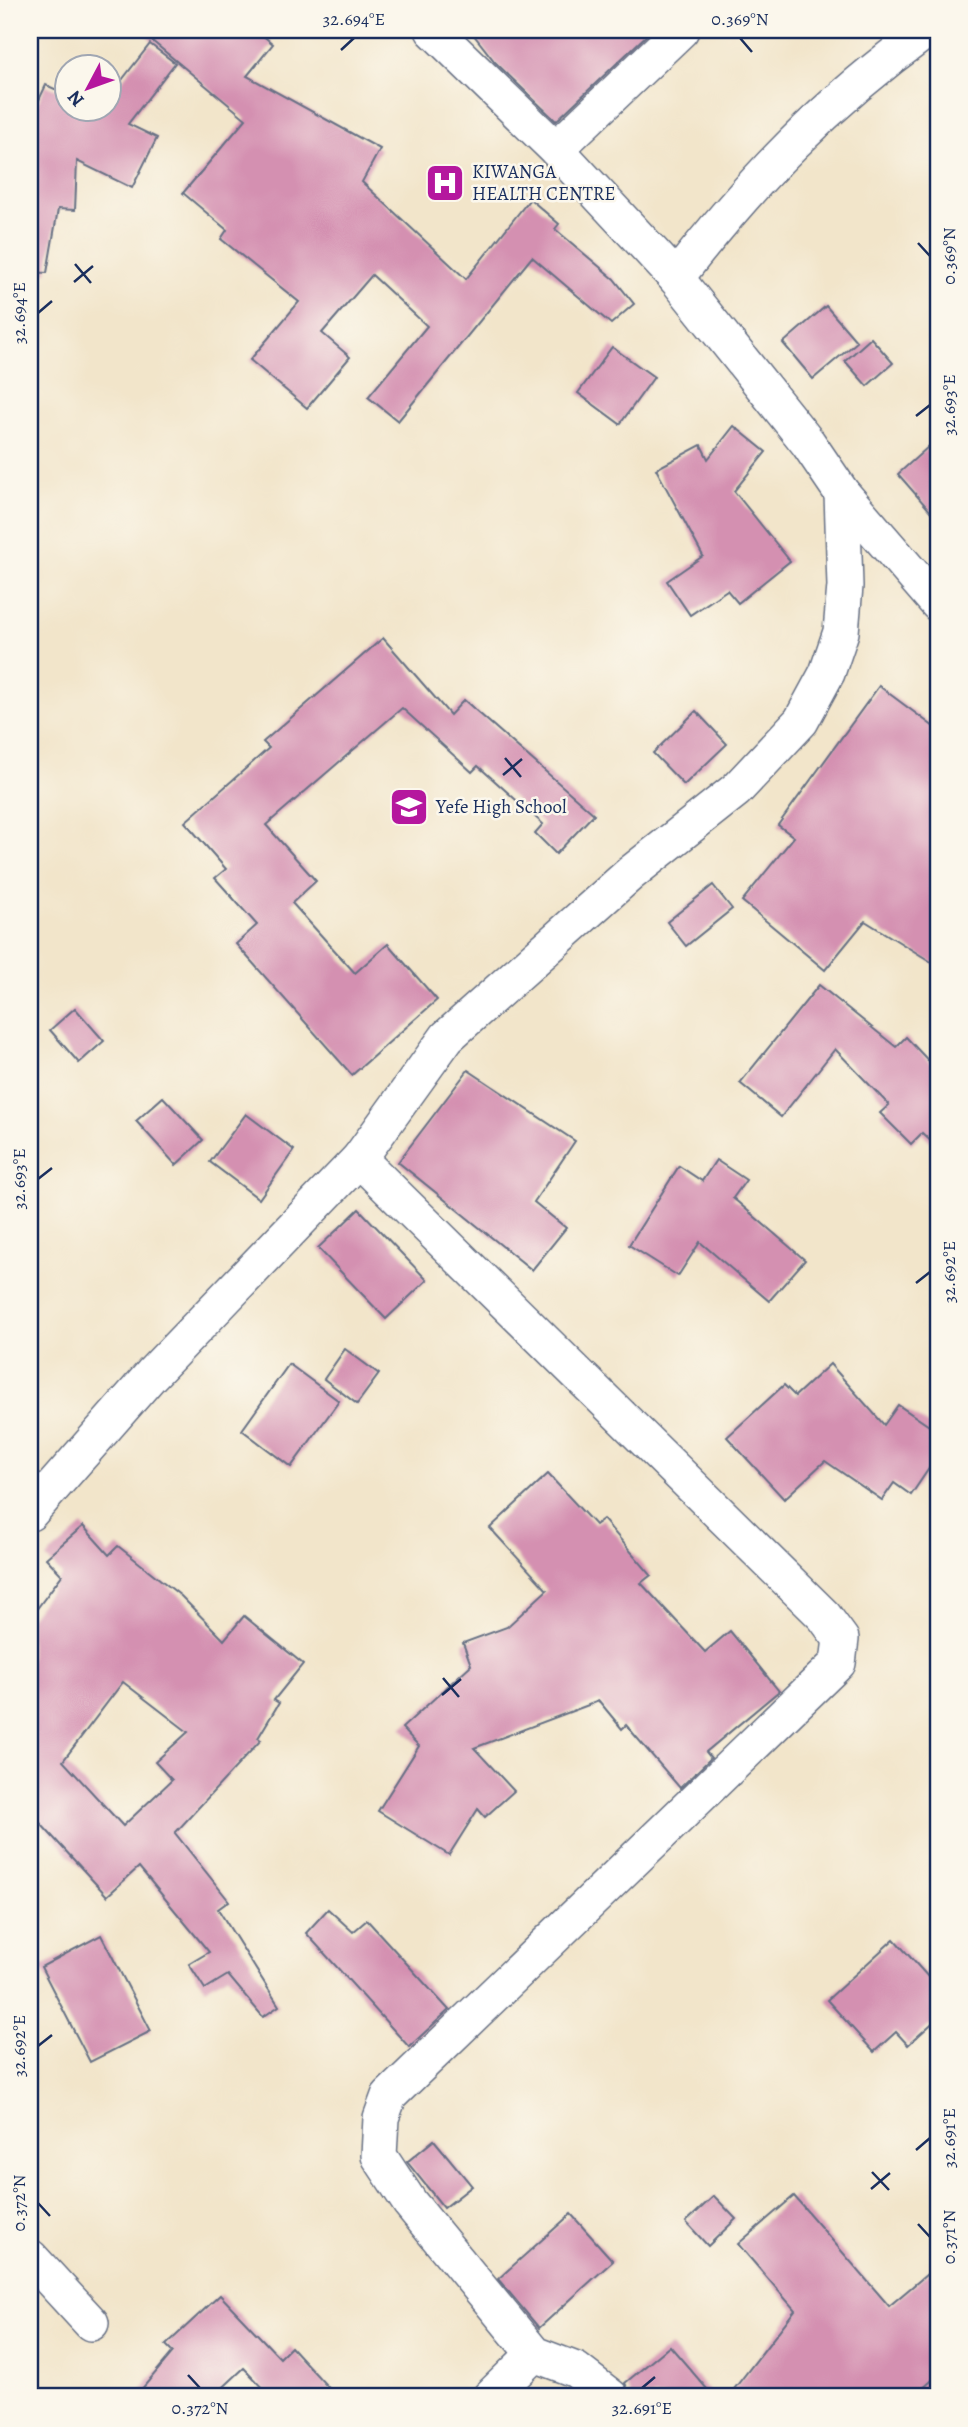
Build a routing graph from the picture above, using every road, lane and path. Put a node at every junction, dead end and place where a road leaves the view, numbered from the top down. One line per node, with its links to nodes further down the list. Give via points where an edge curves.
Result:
1 (433, 30): 4 (street)
2 (681, 30): 4 (street)
3 (927, 30): 5 (street, via 836,99 732,206)
4 (556, 149): 5 (street)
5 (676, 278): 6 (street, via 808,443)
6 (842, 493): 7 (street); 8 (street, via 845,586 841,632 827,673 801,721 736,790 631,873 447,1037)
7 (932, 588)
8 (359, 1159): 9 (street, via 152,1374); 12 (street, via 824,1616 841,1639 838,1662 389,2096 381,2118 379,2156 410,2203)
9 (30, 1513)
10 (30, 2258): 11 (street)
11 (91, 2323)
12 (534, 2354): 13 (street); 14 (street, via 576,2370)
13 (490, 2397)
14 (611, 2397)

